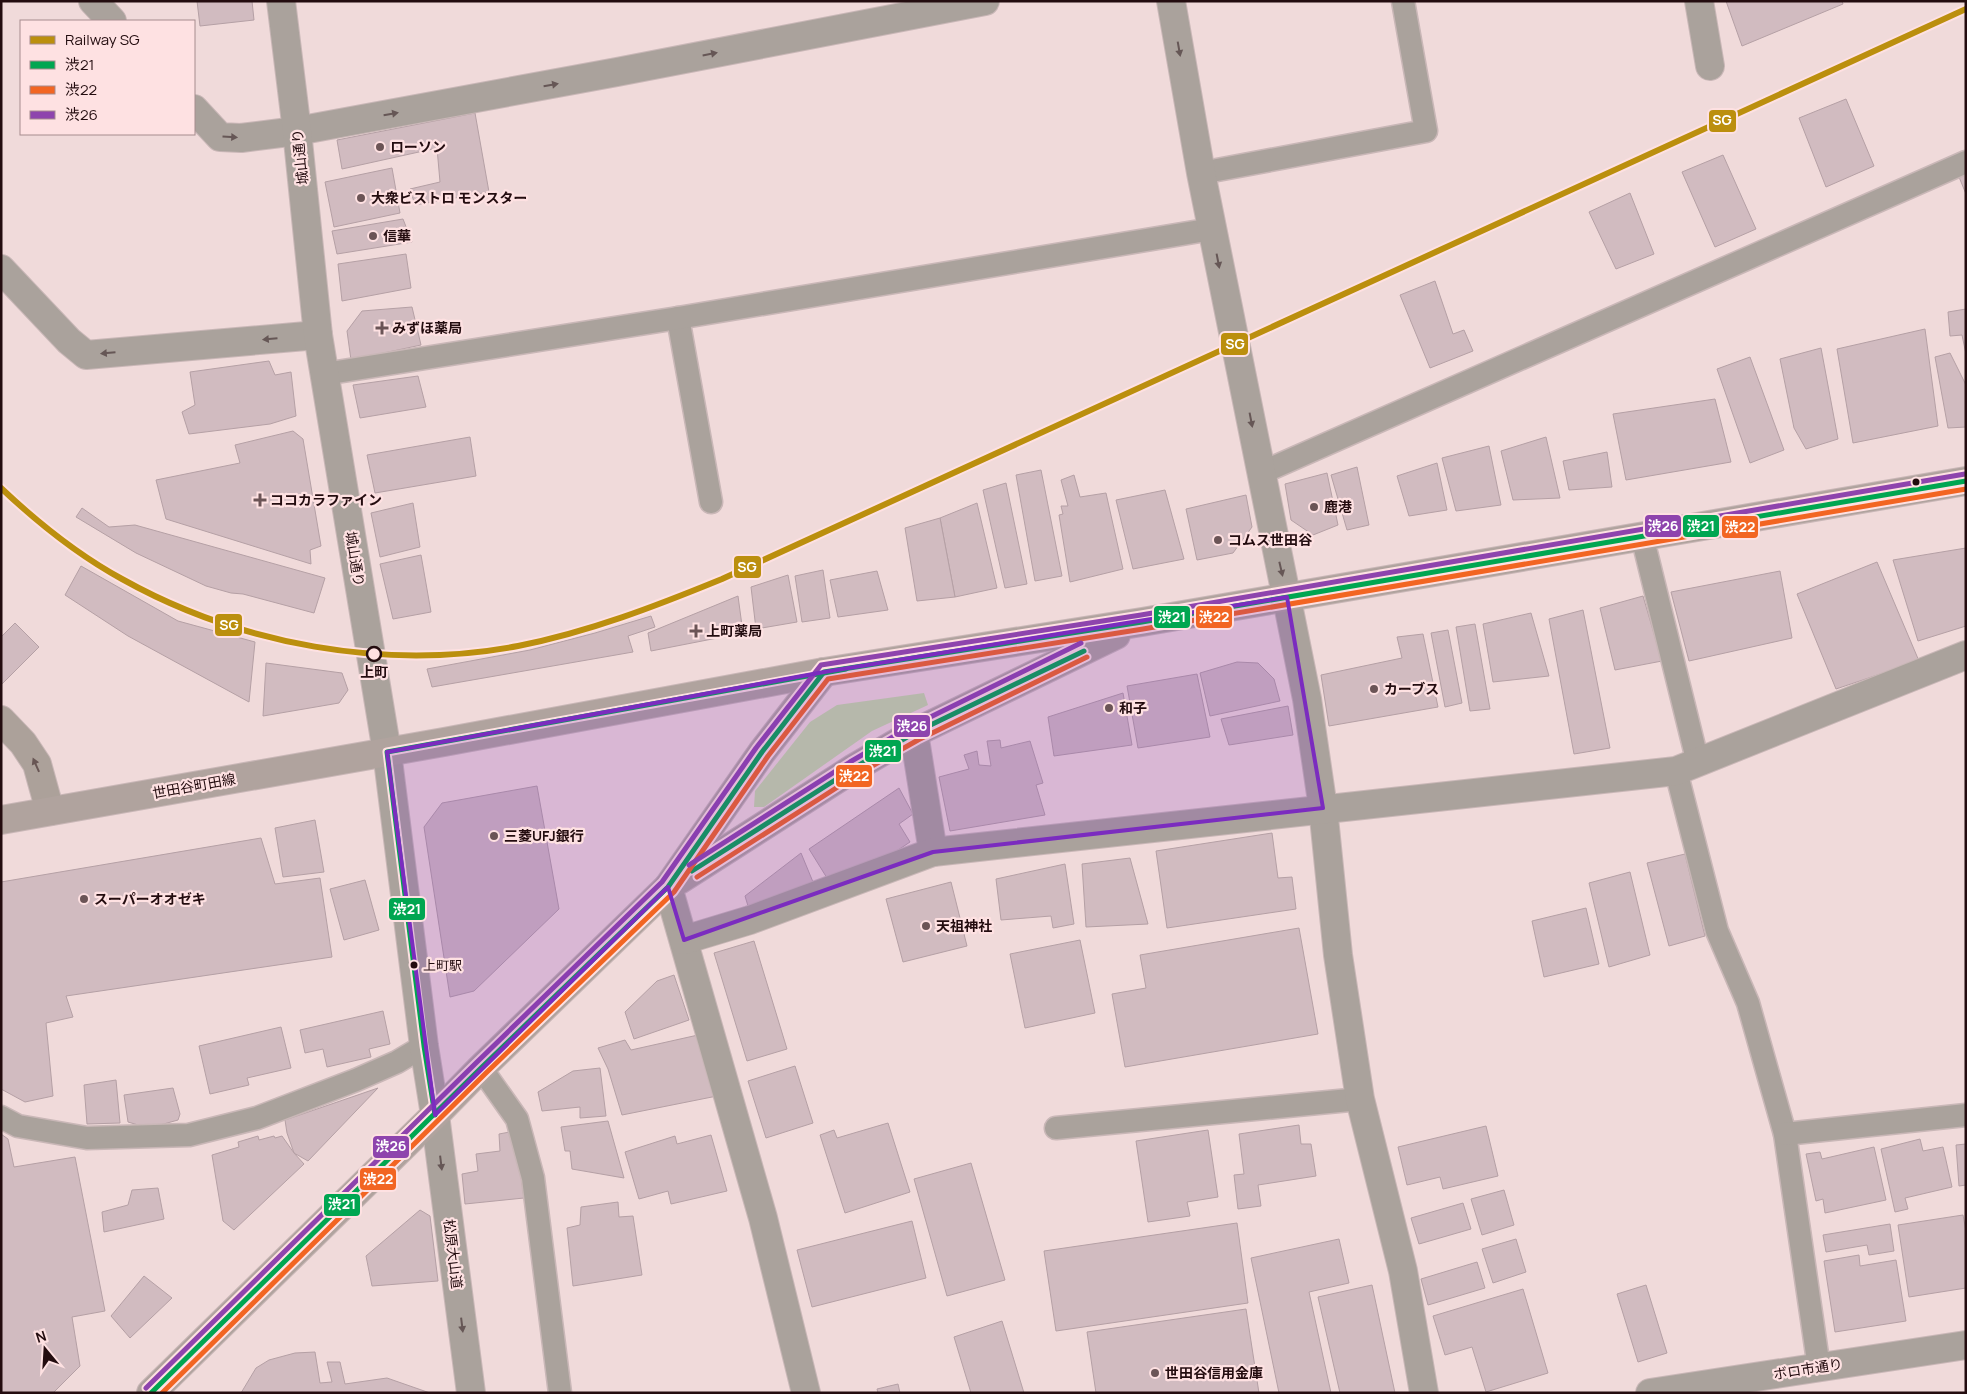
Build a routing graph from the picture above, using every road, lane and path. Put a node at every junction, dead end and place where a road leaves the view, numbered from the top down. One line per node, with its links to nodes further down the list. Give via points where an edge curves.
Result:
1 (93, 1): 7 (street)
2 (281, 1): 10 (street, 城山通り)
3 (985, 1): 10 (street, one-way to 3)
4 (1171, 1): 12 (street, one-way to 12)
5 (1403, 1): 12 (lane, via 1426,131)
6 (1699, 1): 8 (street)
7 (111, 20)
8 (1710, 66)
9 (195, 110): 10 (street, one-way to 10, via 220,137 241,138)
10 (297, 131): 16 (street, 城山通り)
11 (1966, 162): 18 (lane)
12 (1200, 172): 13 (street)
13 (1212, 229): 15 (lane); 18 (street, one-way to 18)
14 (1, 269): 16 (street, one-way to 14, via 86,355)
15 (678, 318): 17 (lane); 20 (lane)
16 (318, 335): 17 (street, 城山通り)
17 (324, 374): 28 (street, 城山通り)
18 (1262, 473): 22 (street, one-way to 22)
19 (1966, 481): 21 (main road, 世田谷町田線)
20 (711, 502)
21 (1642, 536): 22 (main road, 世田谷町田線); 29 (lane)
22 (1288, 597): 23 (main road, 世田谷町田線); 30 (street)
23 (1142, 622): 25 (main road, 世田谷町田線); 27 (main road)
24 (1966, 655): 29 (street)
25 (824, 672): 28 (main road, 世田谷町田線); 34 (main road, via 762,752)
26 (1, 720): 31 (main road, one-way to 26, via 37,764)
27 (914, 733): 33 (street); 34 (main road)
28 (387, 752): 31 (main road, 世田谷町田線); 36 (street, 城山通り)
29 (1687, 767): 30 (street); 43 (lane, via 1717,931 1748,1003)
30 (1323, 808): 33 (street); 38 (street, via 1338,955)
31 (50, 811): 32 (main road, 世田谷町田線)
32 (1, 820)
33 (933, 852): 35 (street, via 750,920)
34 (668, 887): 35 (street); 37 (main road)
35 (684, 940): 50 (street, via 763,1218)
36 (424, 1046): 39 (street, 城山通り); 41 (lane, via 398,1062 257,1118 189,1136 87,1138 18,1126)
37 (480, 1068): 39 (main road); 49 (lane, via 517,1119 534,1178)
38 (1360, 1099): 42 (lane); 51 (street, via 1403,1271)
39 (435, 1115): 47 (main road); 48 (street, 松原大山道, one-way to 48)
40 (1966, 1115): 43 (lane)
41 (1, 1117)
42 (1056, 1128)
43 (1785, 1134): 45 (lane)
44 (1966, 1345): 45 (street, ボロ市通り)
45 (1819, 1368): 46 (street, ボロ市通り)
46 (1731, 1387): 52 (street, ボロ市通り)
47 (151, 1393)
48 (471, 1393)
49 (560, 1393)
50 (806, 1393)
51 (1424, 1393)
52 (1650, 1393)

